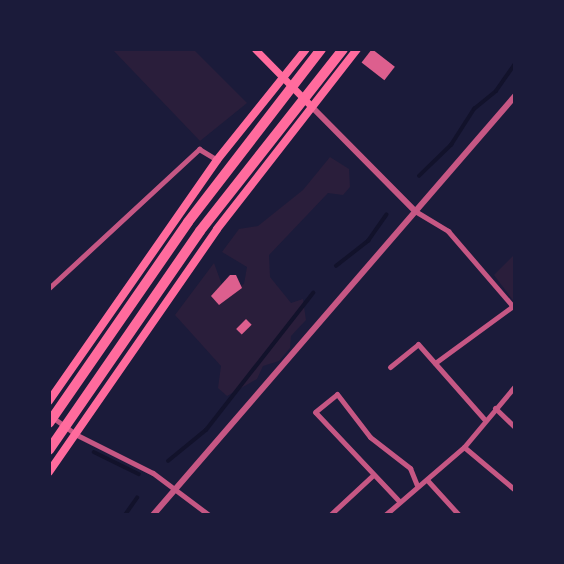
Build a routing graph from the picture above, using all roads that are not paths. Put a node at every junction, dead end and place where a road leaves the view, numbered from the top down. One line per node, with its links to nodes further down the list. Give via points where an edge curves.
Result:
1 (255, 49): 6 (main road)
2 (306, 49): 6 (main road)
3 (321, 49): 20 (highway, via 187,222)
4 (343, 49): 24 (highway, via 200,231)
5 (357, 49): 8 (main road)
6 (283, 77): 8 (main road); 9 (main road)
7 (515, 97): 10 (street)
8 (311, 106): 10 (street); 22 (main road, via 216,229)
9 (217, 160): 11 (street, via 199,149); 16 (main road)
10 (415, 211): 12 (street, via 449,231); 29 (street)
11 (49, 288)
12 (514, 307): 13 (street)
13 (435, 363): 14 (street, via 418,344); 19 (street)
14 (390, 367)
15 (515, 386): 17 (street)
16 (49, 401)
17 (495, 408): 19 (street); 21 (street)
18 (49, 415): 22 (street)
19 (485, 420): 23 (street)
20 (49, 423)
21 (515, 427)
22 (75, 434): 25 (main road); 29 (street, via 153,473)
23 (464, 447): 27 (street); 30 (street)
24 (49, 450)
25 (49, 472)
26 (373, 475): 28 (street, via 315,412 337,394 370,437 410,468); 31 (street); 35 (street)
27 (428, 481): 28 (street); 32 (street)
28 (417, 485): 31 (street)
29 (174, 490): 33 (street); 34 (street)
30 (515, 490)
31 (399, 502): 36 (street)
32 (458, 514)
33 (153, 515)
34 (209, 515)
35 (330, 515)
36 (385, 515)

